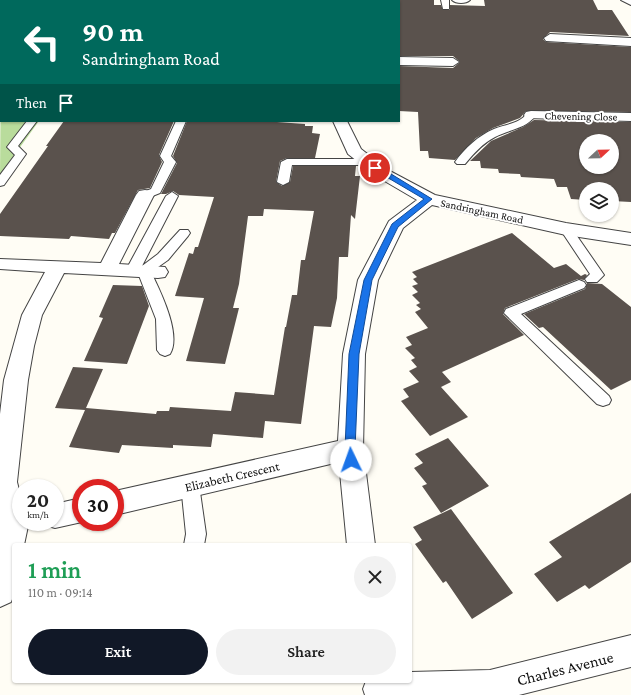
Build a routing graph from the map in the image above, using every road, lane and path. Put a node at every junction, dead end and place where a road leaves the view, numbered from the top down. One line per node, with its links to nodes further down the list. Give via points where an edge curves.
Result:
1 (456, 0): 2 (lane)
2 (466, 0)
3 (627, 0): 4 (street)
4 (631, 2)
5 (550, 38): 6 (street, via 593,35)
6 (631, 42)
7 (400, 61): 8 (street)
8 (453, 62)
9 (531, 115): 10 (street, Chevening Close); 15 (lane, via 526,122 498,130 471,148)
10 (631, 117)
11 (31, 122): 17 (lane, via 12,147 21,154)
12 (181, 122): 18 (lane, via 165,156 170,162 156,191)
13 (340, 122): 14 (street, Sandringham Road, via 354,151)
14 (369, 162): 16 (lane, via 287,162); 20 (street, Sandringham Road, via 382,173)
15 (461, 162)
16 (283, 182)
17 (0, 183)
18 (146, 194): 26 (street)
19 (172, 196): 27 (lane)
20 (429, 199): 21 (street, Sandringham Road); 30 (street, via 395,225 368,280 354,354)
21 (566, 229): 23 (street, Sandringham Road); 29 (lane, via 597,275 511,313)
22 (184, 234): 27 (lane, via 163,257)
23 (631, 239)
24 (4, 264): 25 (street)
25 (58, 267): 26 (street); 31 (street, via 32,315 23,346)
26 (107, 269): 27 (street)
27 (145, 271): 28 (lane, via 161,309 166,336)
28 (165, 350)
29 (602, 400)
30 (350, 449): 32 (street, Elizabeth Crescent); 38 (street)
31 (4, 451): 33 (street, via 4,482)
32 (190, 486): 34 (street, Elizabeth Crescent); 37 (lane, via 196,534)
33 (12, 501)
34 (124, 501)
35 (20, 531): 36 (street)
36 (16, 543)
37 (194, 543)
38 (361, 543)
39 (12, 555): 40 (street)
40 (0, 592)
41 (631, 651): 43 (street, Charles Avenue, via 490,686)
42 (378, 688): 43 (street, Charles Avenue)
43 (452, 691)

